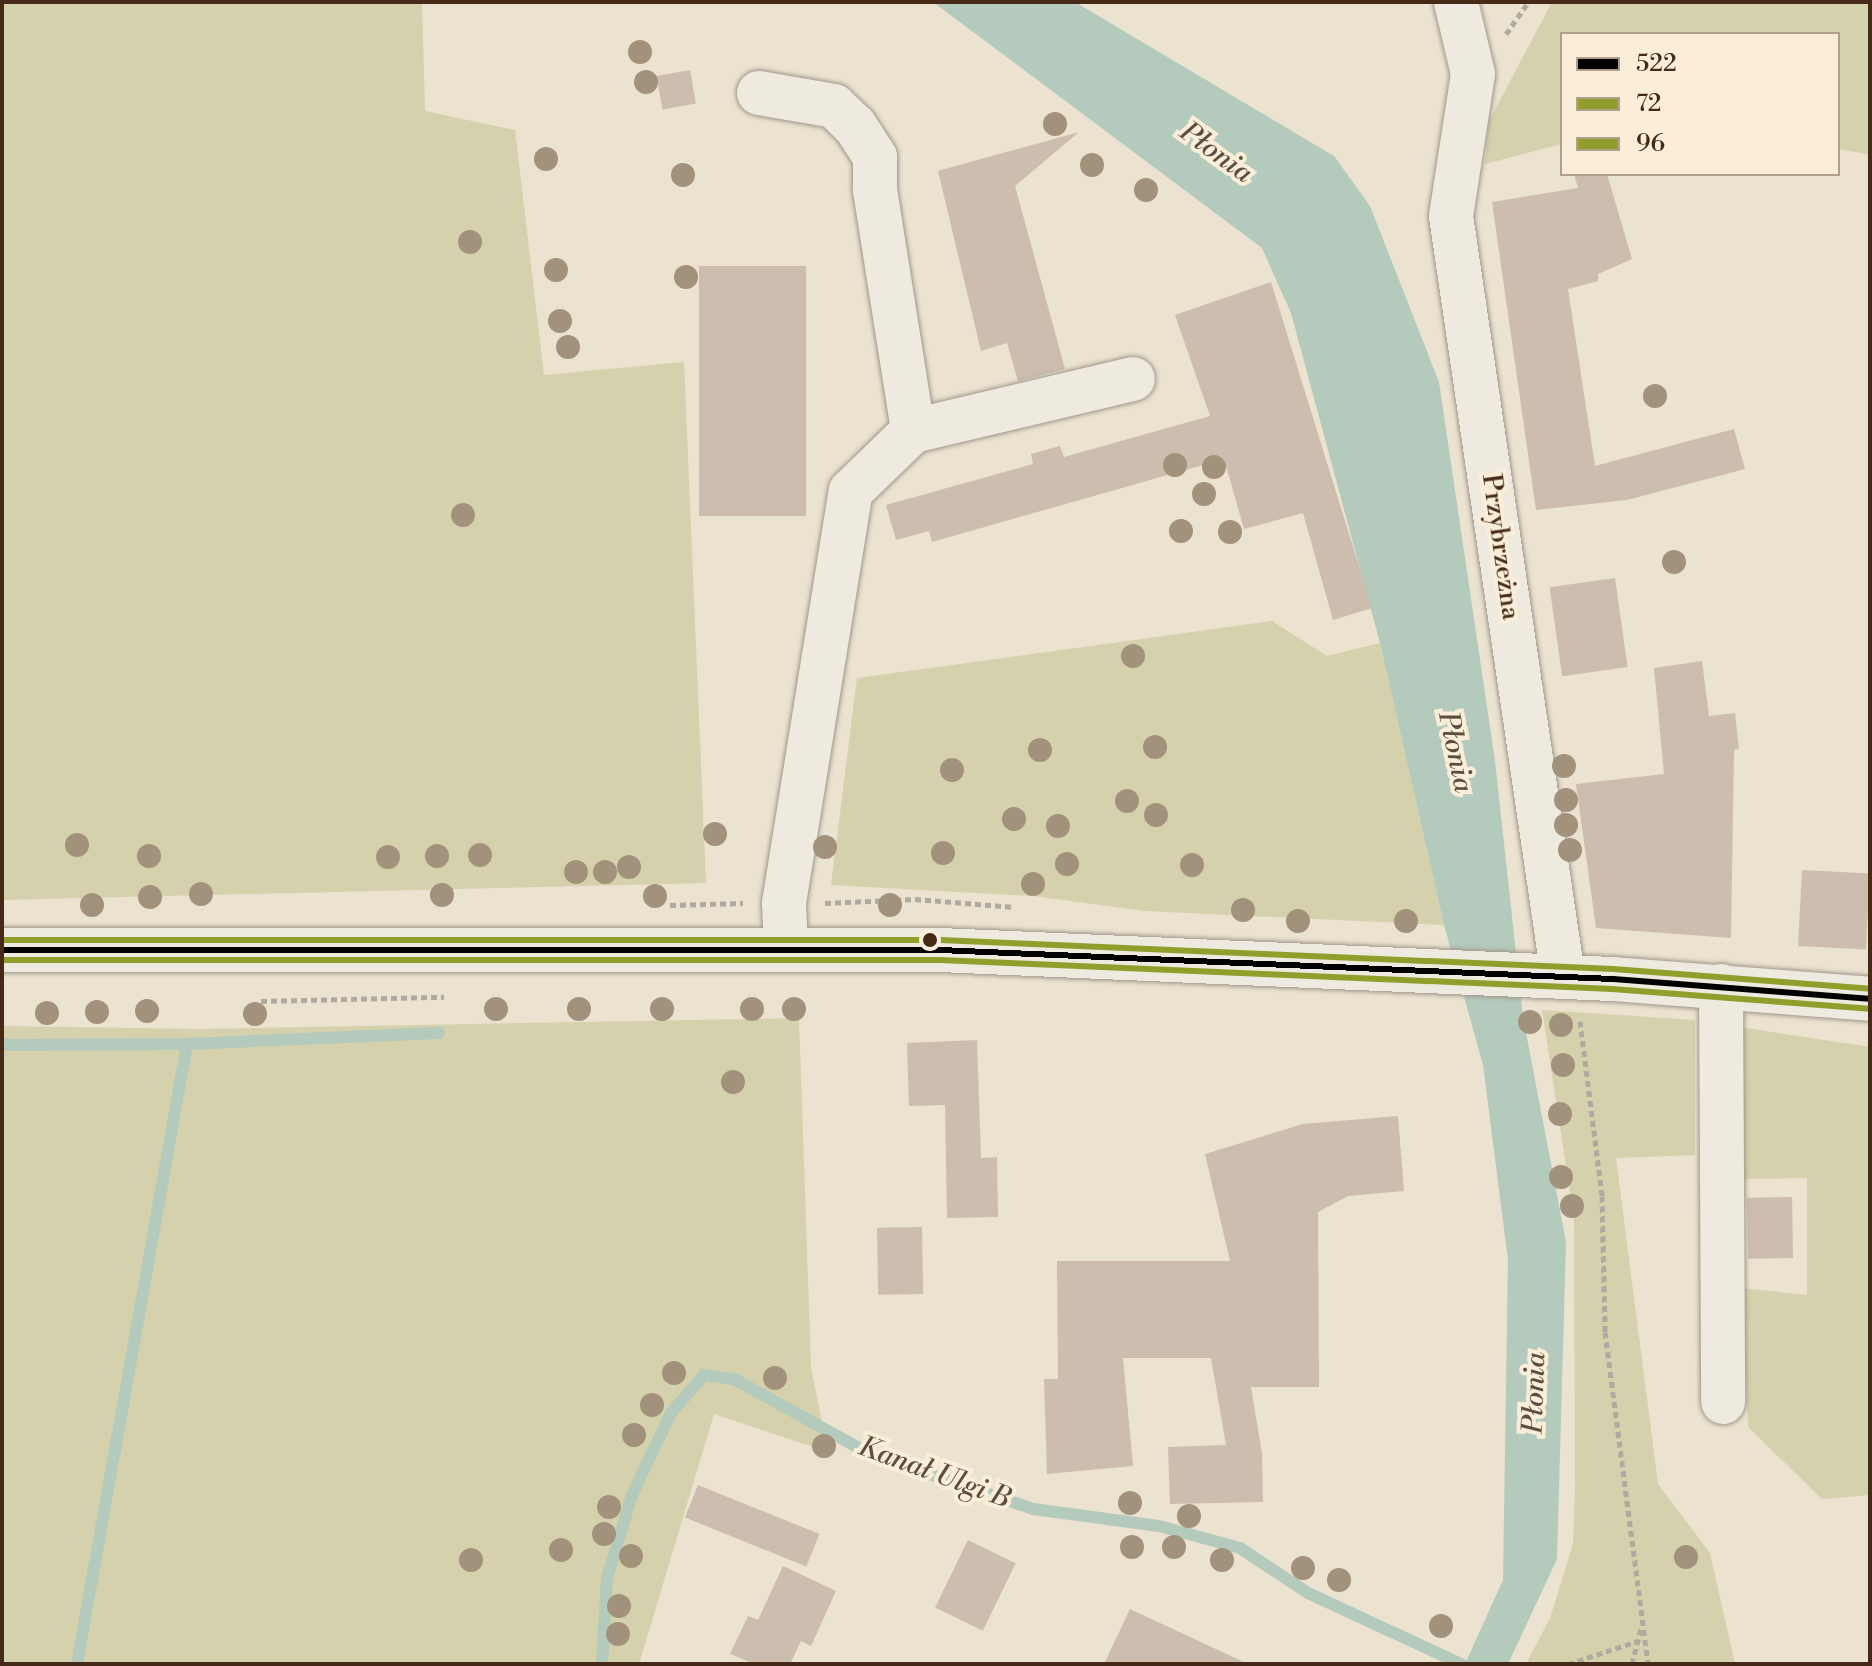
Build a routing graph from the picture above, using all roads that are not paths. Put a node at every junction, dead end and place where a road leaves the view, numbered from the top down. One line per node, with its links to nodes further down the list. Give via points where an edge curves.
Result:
1 (1456, 2): 7 (street, Przybrzeżna, via 1473,74 1451,216)
2 (759, 93): 4 (street, via 834,106 875,157 875,190)
3 (1133, 379): 4 (street)
4 (913, 431): 5 (street, via 851,491 784,903)
5 (786, 948): 6 (street); 7 (street, via 1454,971)
6 (2, 950)
7 (1558, 986): 8 (street)
8 (1721, 986): 9 (street); 10 (street)
9 (1870, 999)
10 (1723, 1402)

